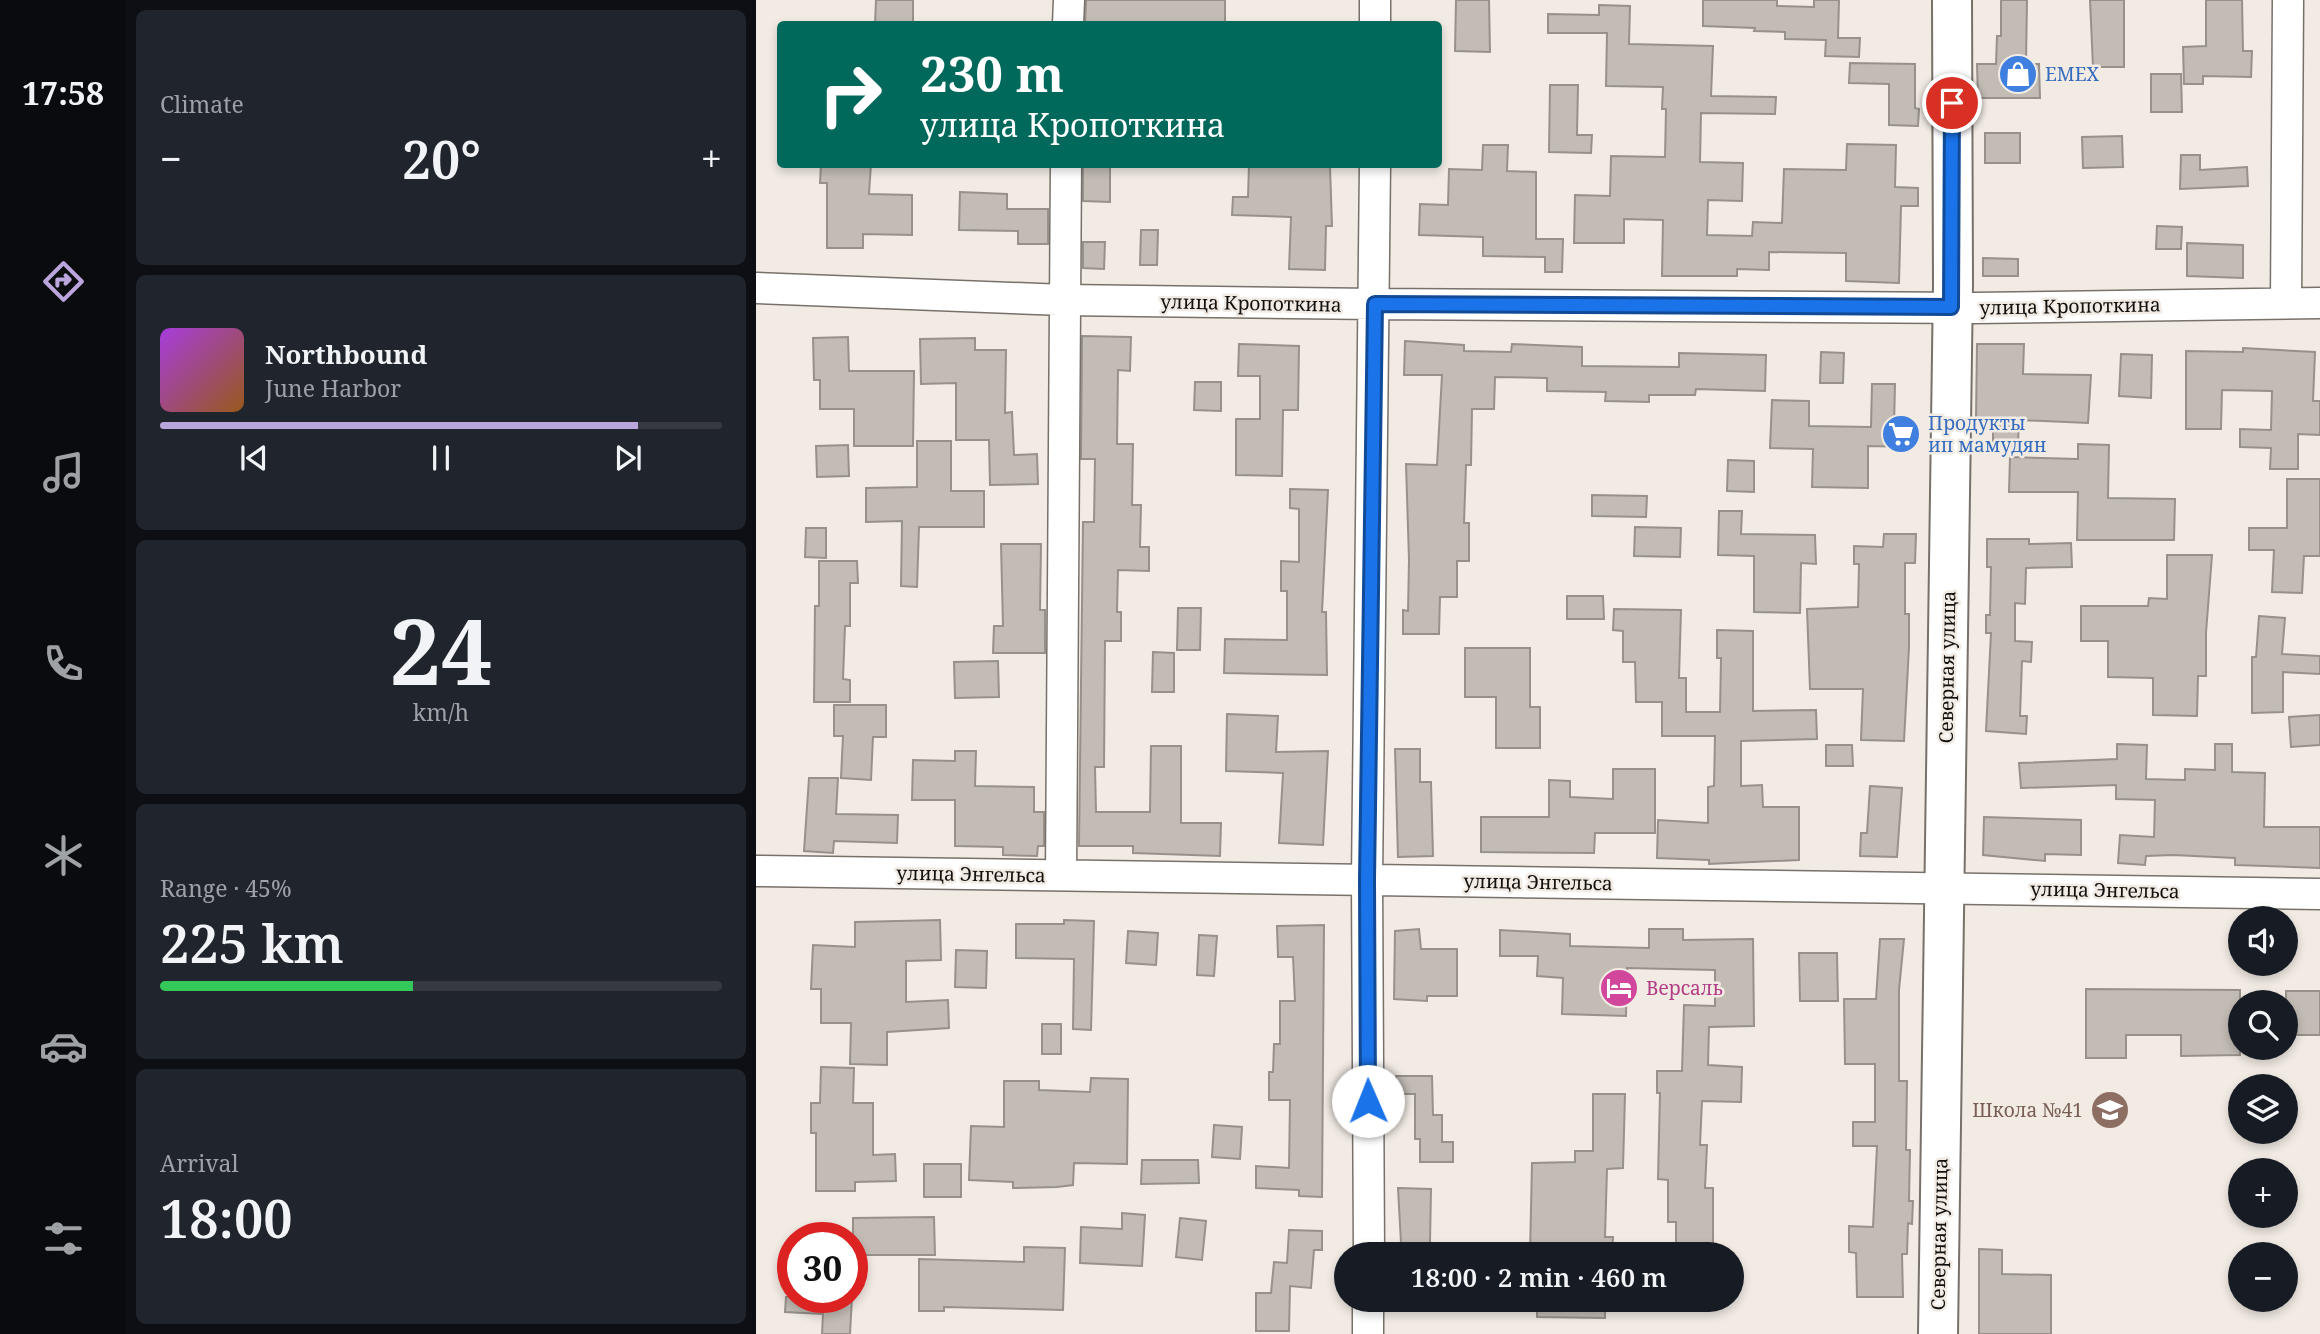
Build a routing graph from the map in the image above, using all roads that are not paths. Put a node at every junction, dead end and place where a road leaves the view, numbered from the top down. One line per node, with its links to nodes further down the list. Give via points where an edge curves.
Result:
1 (1069, 0): 5 (street)
2 (1375, 0): 6 (street)
3 (1952, 0): 14 (main road, Северная улица)
4 (2288, 0): 11 (street)
5 (1068, 21)
6 (1375, 21)
7 (1066, 168): 10 (street)
8 (1375, 168): 13 (street)
9 (756, 288): 10 (street, улица Кропоткина)
10 (1065, 300): 13 (street, улица Кропоткина); 16 (street)
11 (2286, 303): 12 (street, улица Кропоткина); 14 (street, улица Кропоткина)
12 (2320, 303)
13 (1375, 304): 14 (street, улица Кропоткина); 17 (street)
14 (1951, 307): 18 (main road, Северная улица)
15 (756, 871): 16 (street, улица Энгельса)
16 (1061, 875): 17 (street, улица Энгельса)
17 (1367, 880): 18 (street, улица Энгельса); 20 (street)
18 (1945, 888): 19 (street, улица Энгельса); 23 (main road, Северная улица)
19 (2320, 894)
20 (1369, 1242)
21 (1368, 1312): 22 (street)
22 (1368, 1334)
23 (1938, 1334)

